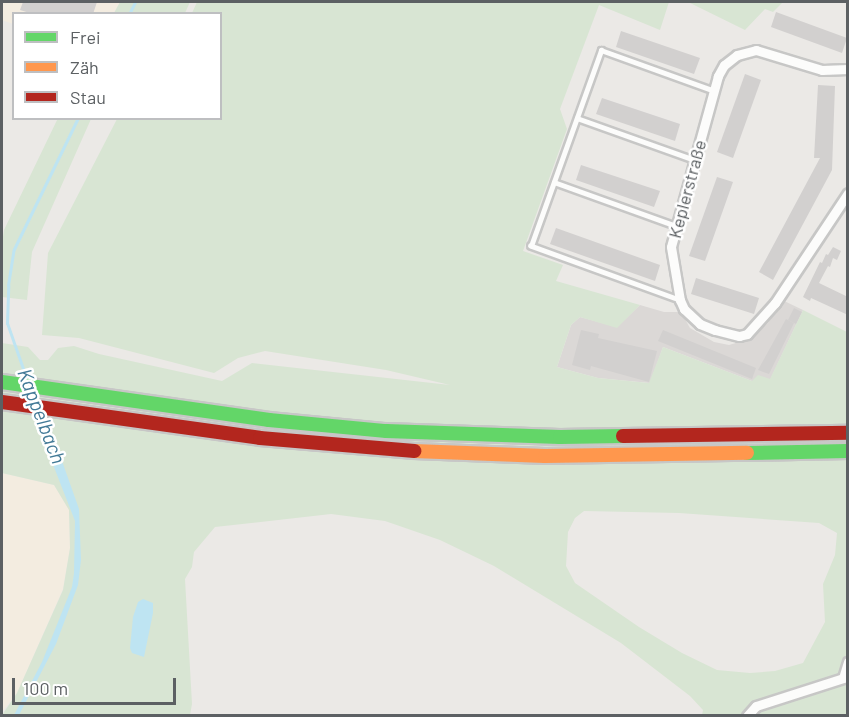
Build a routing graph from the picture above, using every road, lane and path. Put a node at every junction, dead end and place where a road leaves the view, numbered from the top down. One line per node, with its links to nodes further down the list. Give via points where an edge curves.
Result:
1 (848, 69): 2 (street, Keplerstraße, via 822,70 748,51 724,65)
2 (715, 91): 3 (lane, via 601,50); 4 (street, Keplerstraße)
3 (577, 118): 4 (lane); 5 (lane)
4 (694, 160): 7 (street, Keplerstraße)
5 (554, 182): 7 (lane); 8 (lane, via 531,246)
6 (848, 193): 8 (street, Keplerstraße, via 775,303 747,334 739,336 700,324)
7 (676, 226): 8 (street, Keplerstraße, via 671,248)
8 (680, 300)
9 (2, 382): 11 (highway, via 269,420 449,434 582,437)
10 (5, 402): 12 (highway, via 269,439 457,454 622,456)
11 (848, 433)
12 (848, 451)
13 (848, 662): 14 (street)
14 (845, 678): 15 (street, via 756,706)
15 (747, 716)

